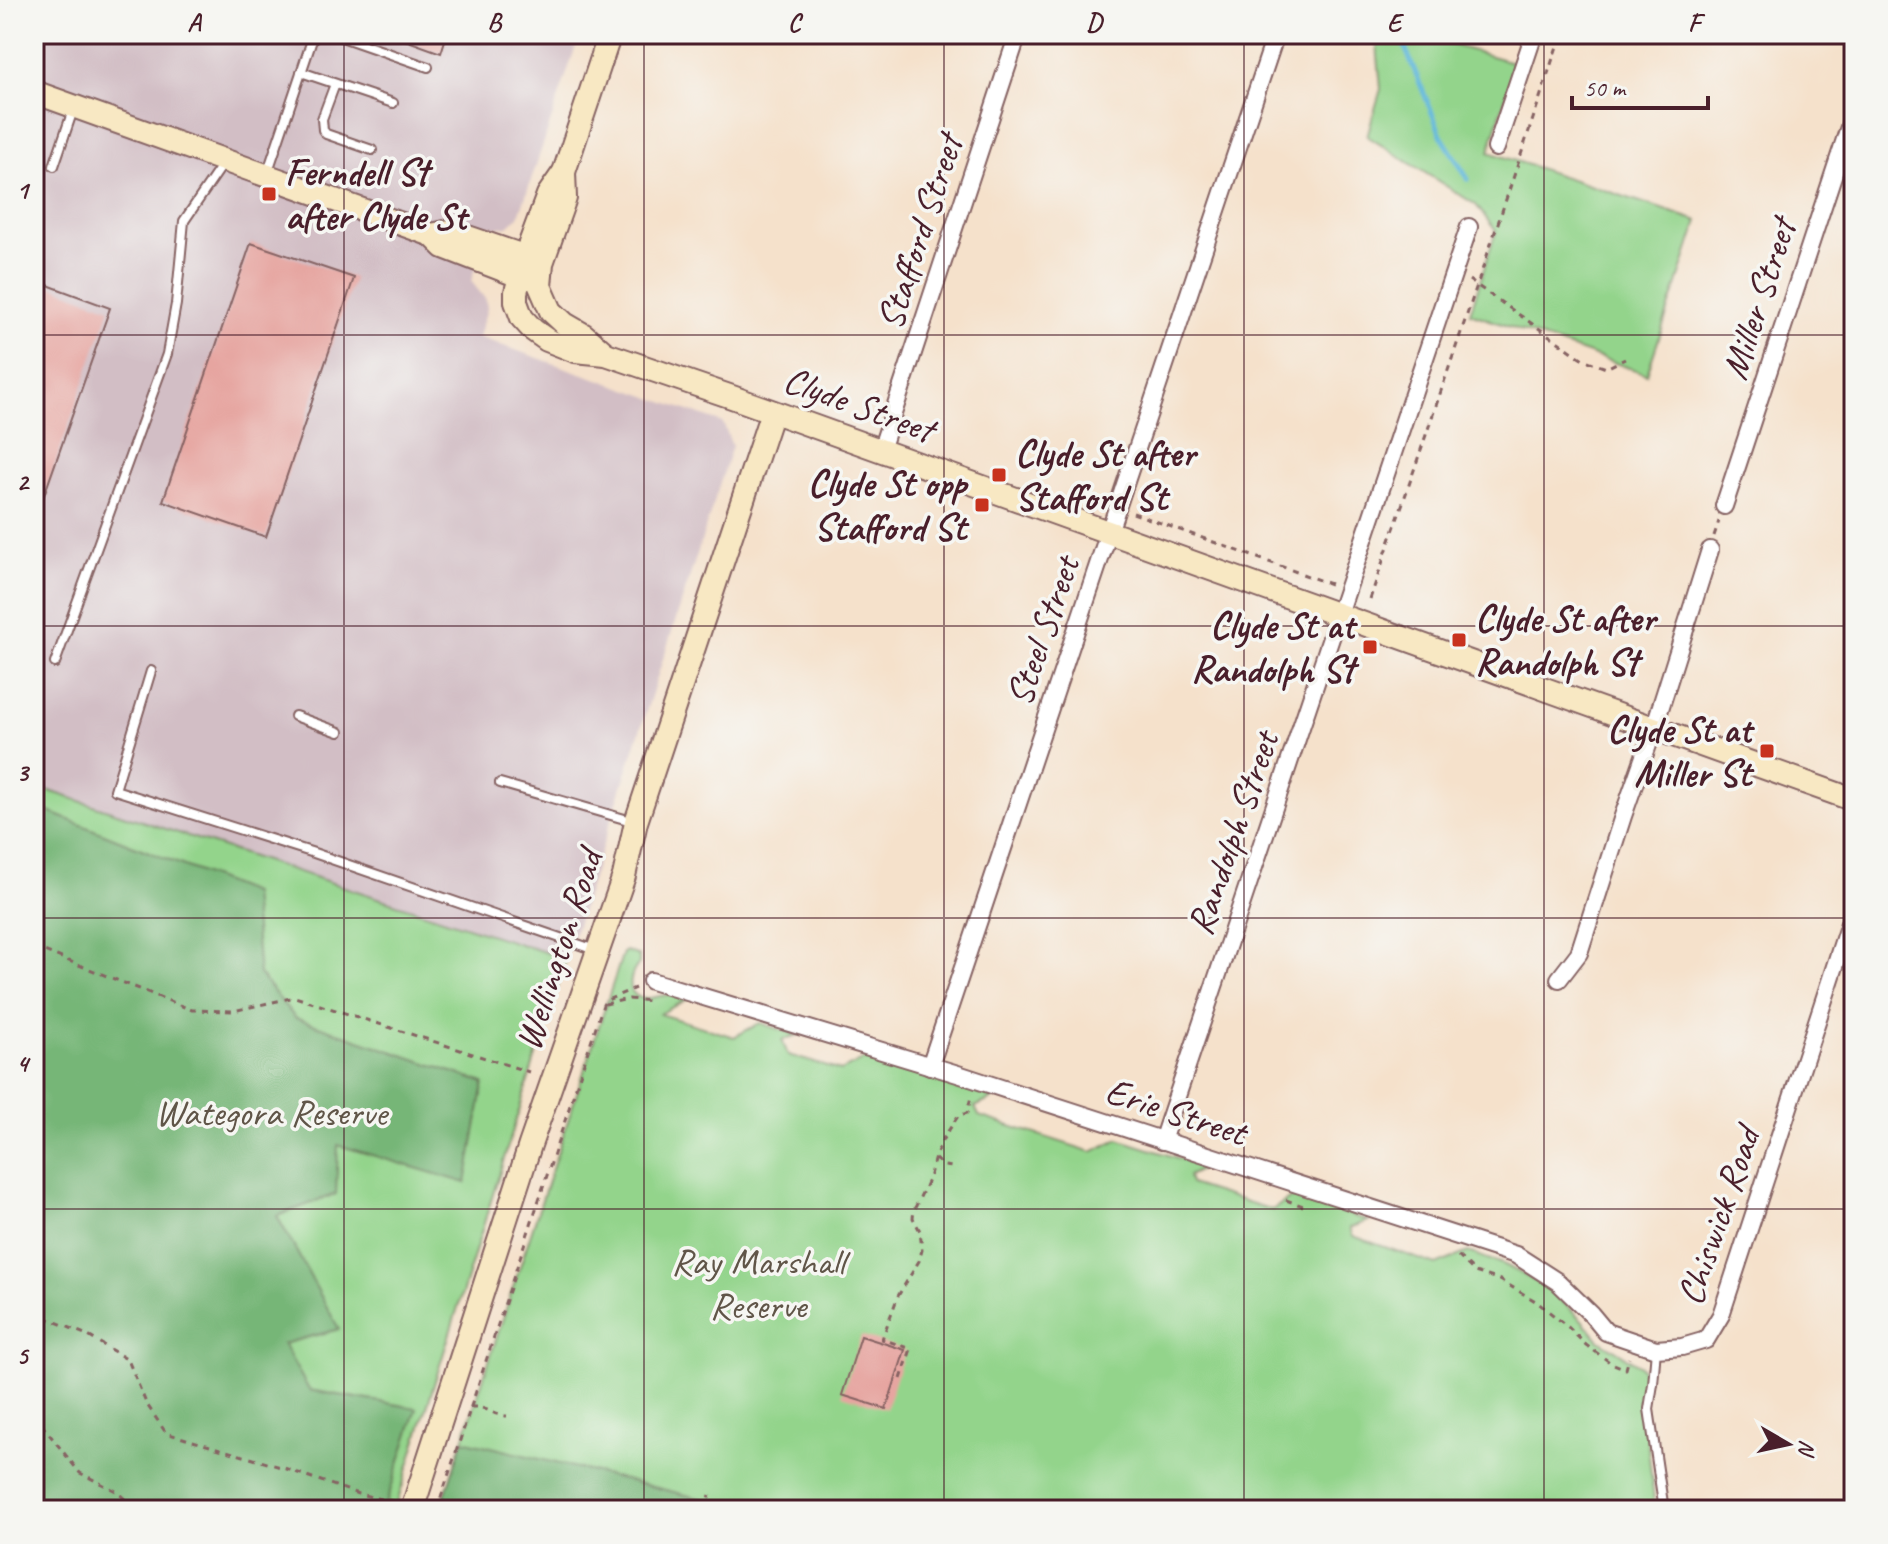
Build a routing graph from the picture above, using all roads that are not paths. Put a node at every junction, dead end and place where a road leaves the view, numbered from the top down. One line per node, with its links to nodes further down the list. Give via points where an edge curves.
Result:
1 (314, 34): 8 (lane)
2 (333, 34): 7 (lane)
3 (610, 34): 20 (main road, via 564,172 565,198)
4 (1018, 34): 22 (street, Stafford Street)
5 (1276, 34): 24 (street, Steel Street)
6 (1534, 34): 14 (street)
7 (428, 67)
8 (301, 72): 9 (lane); 18 (lane)
9 (335, 84): 11 (lane); 15 (lane, via 323,130)
10 (34, 92): 12 (main road)
11 (393, 103)
12 (74, 106): 16 (main road); 17 (lane)
13 (1854, 112): 23 (street, Miller Street)
14 (1496, 148)
15 (372, 150)
16 (226, 160): 18 (main road); 27 (lane, via 184,221 167,354)
17 (54, 166)
18 (267, 175): 20 (main road, via 432,235 450,231)
19 (1469, 227): 26 (street, Randolph Street)
20 (532, 269): 21 (main road, Clyde Street, via 551,311 606,354)
21 (772, 412): 22 (main road, Clyde Street); 34 (main road, Wellington Road)
22 (881, 450): 24 (main road, Clyde Street)
23 (1724, 506)
24 (1109, 533): 26 (main road, Clyde Street); 39 (street, Steel Street)
25 (1710, 550): 30 (street)
26 (1340, 616): 30 (main road, Clyde Street); 40 (street, Randolph Street)
27 (55, 663)
28 (151, 671): 36 (lane, via 115,790)
29 (295, 716): 31 (lane)
30 (1654, 728): 33 (main road, Clyde Street); 37 (street, via 1579,953)
31 (339, 732)
32 (500, 783): 34 (lane)
33 (1854, 800)
34 (636, 822): 36 (main road, Wellington Road)
35 (1854, 908): 41 (street, Chiswick Road, via 1721,1315 1706,1340)
36 (599, 951): 42 (main road, Wellington Road)
37 (1559, 979)
38 (651, 981): 39 (street, Erie Street)
39 (930, 1066): 40 (street, Erie Street)
40 (1162, 1141): 41 (street, Erie Street, via 1516,1255 1558,1282 1606,1332)
41 (1656, 1349): 43 (lane, Chiswick Road, via 1649,1409)
42 (413, 1507)
43 (1664, 1510)

